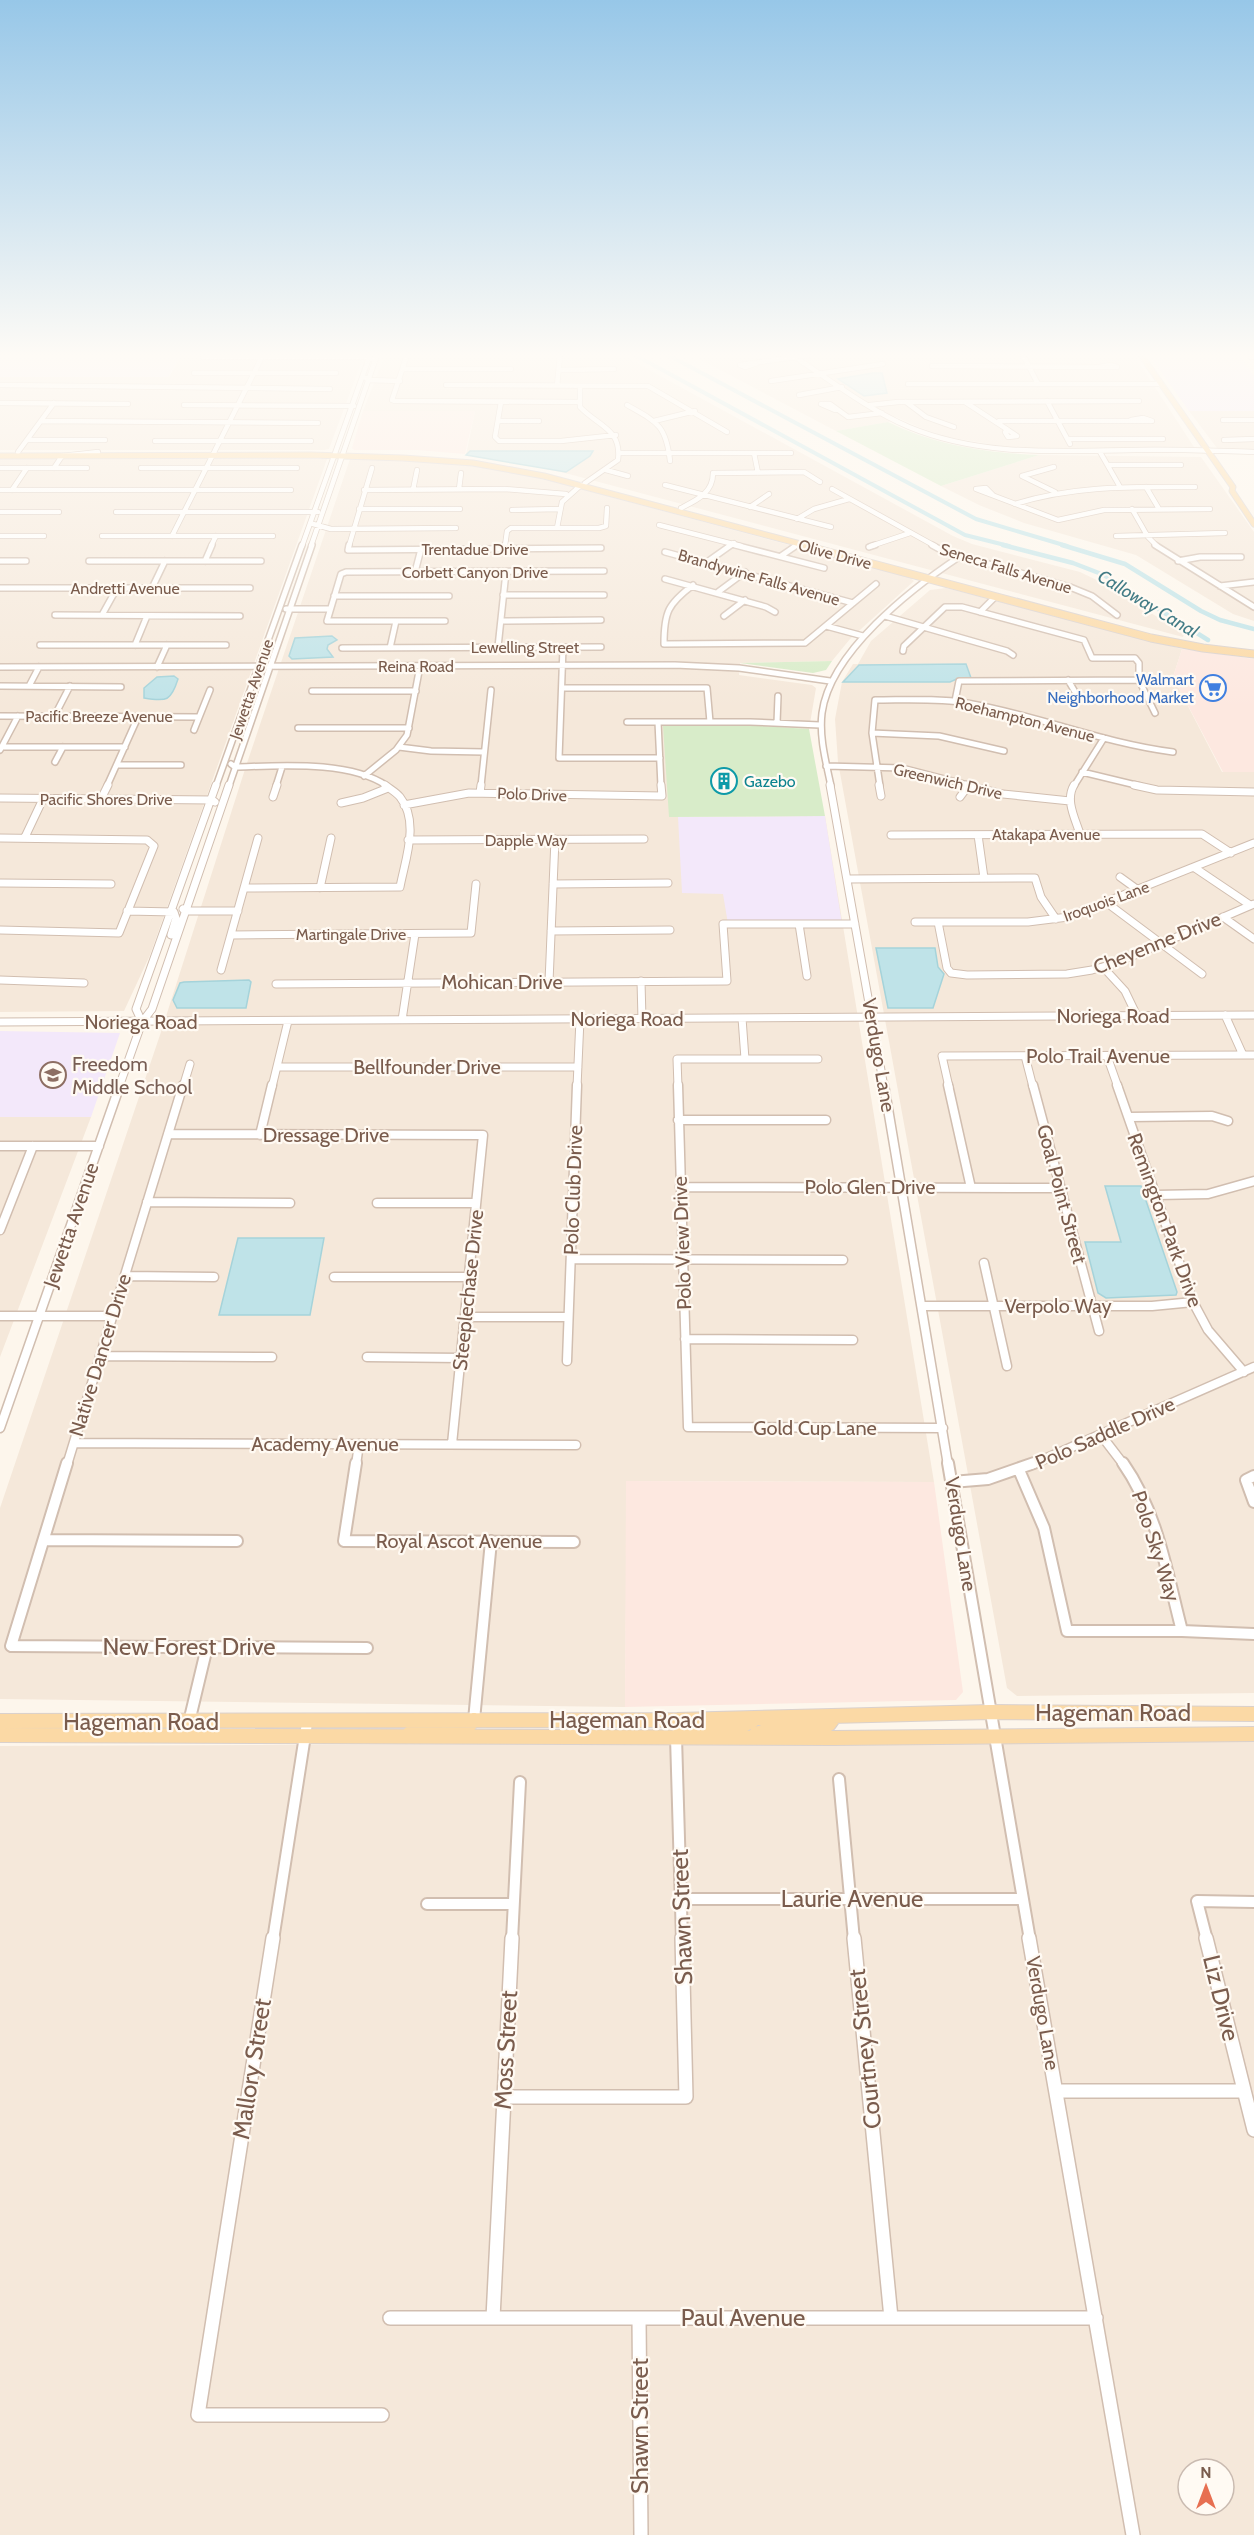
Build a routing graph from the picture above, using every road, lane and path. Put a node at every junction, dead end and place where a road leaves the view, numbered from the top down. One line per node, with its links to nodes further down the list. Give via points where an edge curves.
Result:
1 (23, 473): 30 (street)
2 (203, 473): 31 (street)
3 (327, 473): 58 (street, Jewetta Avenue)
4 (337, 473): 59 (street, Jewetta Avenue)
5 (370, 473): 33 (street)
6 (416, 473): 25 (street)
7 (462, 473): 26 (street)
8 (533, 473): 20 (main road, Olive Drive)
9 (547, 473): 20 (main road, Olive Drive)
10 (601, 473): 20 (street)
11 (618, 473): 17 (street)
12 (713, 473): 38 (street, via 713,485)
13 (806, 473): 19 (street)
14 (1032, 473): 35 (street, via 1022,476)
15 (1113, 473): 22 (street)
16 (1222, 473): 34 (main road)
17 (628, 476)
18 (506, 482): 27 (street)
19 (820, 482)
20 (583, 484): 36 (street); 41 (main road, Olive Drive); 46 (main road, Olive Drive)
21 (665, 485): 38 (street)
22 (1120, 487): 23 (street); 35 (street)
23 (1146, 487): 24 (street); 51 (street)
24 (1195, 487)
25 (413, 489): 26 (street); 33 (street)
26 (459, 489): 27 (street)
27 (505, 489): 36 (street)
28 (832, 489): 40 (street, Seneca Falls Avenue)
29 (0, 490): 30 (street)
30 (12, 490): 31 (street)
31 (195, 490): 32 (street); 57 (street)
32 (291, 490)
33 (364, 490): 48 (street)
34 (1233, 490): 52 (main road); 62 (main road)
35 (1055, 492): 42 (street)
36 (566, 494): 49 (street)
37 (769, 494): 43 (street)
38 (704, 495): 43 (street); 46 (street)
39 (993, 495): 42 (street)
40 (849, 498): 60 (street); 71 (street, Seneca Falls Avenue)
41 (649, 504): 46 (main road); 83 (main road, Olive Drive)
42 (1015, 504): 50 (street, via 1058,520 1096,511)
43 (750, 507): 60 (street)
44 (460, 508): 48 (street)
45 (607, 508): 67 (street, via 606,526)
46 (681, 508): 85 (main road, Olive Drive)
47 (1210, 508): 51 (street)
48 (359, 509): 69 (street)
49 (559, 509): 53 (street); 67 (street)
50 (1132, 509): 51 (street); 72 (street)
51 (1159, 509)
52 (1253, 509)
53 (512, 510)
54 (0, 512): 55 (street)
55 (59, 512)
56 (116, 512): 57 (street)
57 (184, 512): 58 (street); 77 (street)
58 (314, 512): 59 (street); 61 (street, Jewetta Avenue)
59 (322, 512): 64 (street, Jewetta Avenue)
60 (797, 519): 65 (street)
61 (310, 523): 64 (street); 80 (street, Jewetta Avenue)
62 (1254, 524)
63 (659, 525): 82 (street)
64 (318, 526): 68 (street); 70 (street, Jewetta Avenue)
65 (831, 527)
66 (456, 528): 69 (street)
67 (557, 528): 87 (street, via 511,528 507,531)
68 (331, 529): 69 (street); 70 (street)
69 (354, 529): 86 (street, Trentadue Drive, via 348,549)
70 (316, 532): 80 (street); 126 (street, Jewetta Avenue)
71 (910, 533): 84 (street); 90 (street, Seneca Falls Avenue)
72 (1146, 533): 73 (street); 81 (street); 100 (street, via 1158,548)
73 (1225, 533)
74 (0, 536): 75 (street)
75 (44, 536)
76 (102, 536): 77 (street)
77 (172, 536): 78 (street)
78 (216, 536): 79 (street); 98 (street)
79 (273, 536)
80 (306, 536): 128 (street, Jewetta Avenue)
81 (1116, 536)
82 (734, 543): 91 (street); 101 (street)
83 (798, 544): 85 (main road); 91 (street); 107 (main road, Olive Drive)
84 (869, 547)
85 (830, 548): 107 (main road, Olive Drive)
86 (421, 549): 87 (street, Trentadue Drive); 103 (street)
87 (505, 549): 88 (street, Trentadue Drive)
88 (601, 549)
89 (665, 552): 101 (street, Brandywine Falls Avenue)
90 (953, 555): 92 (street, Seneca Falls Avenue); 107 (street)
91 (781, 556): 102 (street)
92 (959, 557): 107 (street); 134 (street, Seneca Falls Avenue, via 1070,587 1092,596)
93 (1241, 557): 100 (street)
94 (0, 561): 95 (street)
95 (26, 561)
96 (89, 561): 97 (street)
97 (165, 561): 98 (street); 115 (street)
98 (205, 561): 99 (street)
99 (261, 561)
100 (1178, 561): 112 (street)
101 (707, 562): 106 (street, Brandywine Falls Avenue)
102 (824, 568)
103 (416, 572): 104 (street, Corbett Canyon Drive); 120 (street, Corbett Canyon Drive, via 341,574)
104 (506, 572): 105 (street, Corbett Canyon Drive); 118 (street)
105 (604, 572)
106 (745, 572): 117 (street); 124 (street, Brandywine Falls Avenue)
107 (929, 577): 122 (main road, Olive Drive); 125 (main road, Olive Drive); 138 (street, Verdugo Lane)
108 (665, 579): 111 (street)
109 (1254, 582): 112 (street)
110 (876, 584): 124 (street)
111 (693, 585): 117 (street); 143 (street, via 666,610 664,644 805,643)
112 (1220, 586): 127 (street)
113 (0, 588): 114 (street, Andretti Avenue)
114 (117, 588): 115 (street, Andretti Avenue); 133 (street)
115 (152, 588): 116 (street, Andretti Avenue)
116 (250, 588)
117 (718, 592): 123 (street)
118 (503, 595): 119 (street); 142 (street)
119 (604, 595)
120 (334, 596): 121 (street); 129 (street)
121 (449, 596)
122 (995, 597): 125 (main road); 131 (street); 156 (main road, Olive Drive, via 1151,638 1231,652)
123 (744, 600): 130 (street); 137 (street)
124 (853, 603): 143 (street)
125 (1036, 603): 156 (main road, Olive Drive, via 1164,636)
126 (291, 607): 128 (street); 129 (street); 164 (street, Jewetta Avenue)
127 (1254, 607)
128 (280, 609): 163 (street, Jewetta Avenue)
129 (330, 609): 140 (street, via 327,621)
130 (775, 612)
131 (980, 612): 144 (street, via 949,606); 166 (street, via 1084,640 1092,658 1135,658 1139,663)
132 (56, 615): 133 (street)
133 (102, 615): 135 (street)
134 (1117, 615)
135 (147, 616): 136 (street); 147 (street)
136 (240, 616)
137 (724, 616)
138 (885, 616): 144 (street); 145 (street, Verdugo Lane)
139 (601, 620): 142 (street)
140 (396, 621): 141 (street); 154 (street)
141 (445, 621)
142 (501, 621): 150 (street)
143 (826, 626): 145 (street)
144 (925, 628): 155 (street); 157 (street)
145 (863, 636): 167 (street, Verdugo Lane)
146 (40, 645): 147 (street)
147 (135, 645): 148 (street)
148 (167, 645): 149 (street); 162 (street)
149 (226, 645)
150 (498, 647): 151 (street, Lewelling Street); 154 (street, Lewelling Street)
151 (563, 647): 152 (street, Lewelling Street); 159 (street)
152 (601, 647)
153 (342, 648): 154 (street, Lewelling Street)
154 (390, 648)
155 (903, 651)
156 (1254, 652)
157 (1013, 655)
158 (420, 666): 159 (street, Reina Road); 164 (street, Reina Road); 176 (street)
159 (562, 666): 167 (street, Reina Road, via 718,667); 172 (street)
160 (0, 667): 161 (street, Reina Road)
161 (39, 667): 162 (street, Reina Road); 169 (street)
162 (157, 667): 163 (street, Reina Road)
163 (257, 667): 164 (street, Reina Road); 196 (street, Jewetta Avenue)
164 (270, 667): 210 (street, Jewetta Avenue)
165 (1068, 680): 166 (street); 178 (street); 179 (street, via 959,681)
166 (1139, 680): 180 (street)
167 (830, 681): 190 (street, Verdugo Lane)
168 (0, 686): 169 (street)
169 (29, 686): 170 (street)
170 (70, 686): 171 (street); 181 (street)
171 (121, 687)
172 (562, 688): 188 (street, via 707,688); 204 (street, via 559,758)
173 (210, 690): 185 (street)
174 (491, 690): 202 (street)
175 (312, 691): 176 (street)
176 (416, 691): 192 (street)
177 (778, 696): 189 (street)
178 (1078, 697)
179 (955, 701): 194 (street, Roehampton Avenue, via 875,700); 195 (street, Roehampton Avenue)
180 (1155, 713)
181 (56, 715): 183 (street, Pacific Breeze Avenue); 184 (street, Pacific Breeze Avenue)
182 (0, 716): 183 (street, Pacific Breeze Avenue)
183 (18, 716): 200 (street)
184 (138, 717): 185 (street, Pacific Breeze Avenue); 198 (street)
185 (198, 717): 193 (street)
186 (627, 722): 187 (street)
187 (658, 722): 188 (street); 204 (street)
188 (710, 722): 189 (street)
189 (777, 723): 190 (street)
190 (820, 725): 208 (street, Verdugo Lane)
191 (298, 728): 192 (street)
192 (409, 728): 199 (street)
193 (194, 730)
194 (872, 733): 201 (street, via 939,736); 209 (street)
195 (1104, 738): 203 (street, Roehampton Avenue); 212 (street)
196 (233, 740): 210 (street, via 231,762); 224 (street, Jewetta Avenue)
197 (63, 747): 198 (street); 200 (street); 205 (street)
198 (125, 747): 206 (street)
199 (399, 747): 202 (street); 213 (street)
200 (1, 748)
201 (1004, 751)
202 (484, 752): 217 (street)
203 (1173, 752)
204 (660, 758): 217 (street, Polo Drive, via 662,796)
205 (55, 762)
206 (117, 765): 207 (street); 223 (street)
207 (181, 765)
208 (826, 766): 209 (street, Greenwich Drive); 247 (street, Verdugo Lane)
209 (877, 766): 214 (street, Greenwich Drive, via 914,770); 218 (street)
210 (235, 767): 211 (street); 228 (street, Jewetta Avenue)
211 (282, 767): 213 (street, via 322,767); 220 (street)
212 (1082, 772): 216 (street, via 1163,791); 225 (street, via 1071,789)
213 (364, 776): 215 (street)
214 (969, 785): 219 (street); 225 (street, Greenwich Drive, via 1003,794)
215 (388, 788): 226 (street); 227 (street)
216 (1254, 792)
217 (480, 793): 227 (street, Polo Drive)
218 (881, 796)
219 (960, 796)
220 (273, 797)
221 (0, 798): 222 (street, Pacific Shores Drive)
222 (44, 799): 223 (street, Pacific Shores Drive); 232 (street)
223 (101, 799): 224 (street, Pacific Shores Drive)
224 (212, 800): 228 (street, via 216,805 212,819); 243 (street, Jewetta Avenue)
225 (1070, 801): 229 (street)
226 (341, 803)
227 (404, 805): 238 (street, via 409,819)
228 (215, 824): 261 (street, Jewetta Avenue)
229 (1080, 834): 231 (street, Atakapa Avenue); 241 (street, Atakapa Avenue, via 1202,834)
230 (891, 835): 231 (street, Atakapa Avenue)
231 (978, 835): 245 (street)
232 (25, 837): 233 (street); 239 (street, via 137,839)
233 (0, 838)
234 (258, 838): 254 (street)
235 (331, 838): 255 (street)
236 (555, 839): 237 (street, Dapple Way); 238 (street, Dapple Way); 252 (street)
237 (644, 839)
238 (408, 840): 253 (street)
239 (151, 843): 259 (street, via 154,846)
240 (1254, 843): 241 (street, Iroquois Lane)
241 (1231, 853): 242 (street, Iroquois Lane)
242 (1195, 867): 256 (street, Iroquois Lane); 258 (street)
243 (184, 877): 260 (street, Jewetta Avenue); 261 (street, via 188,884 182,905)
244 (1120, 877): 256 (street)
245 (984, 878): 246 (street); 247 (street)
246 (1035, 878): 264 (street, via 1041,897)
247 (847, 879): 268 (street, Verdugo Lane)
248 (0, 883): 250 (street)
249 (668, 883): 252 (street)
250 (111, 884)
251 (476, 884): 273 (street, Martingale Drive, via 471,933)
252 (553, 884): 271 (street)
253 (400, 887): 255 (street)
254 (244, 888): 255 (street); 262 (street)
255 (320, 888)
256 (1138, 890): 257 (street, Iroquois Lane)
257 (1107, 903): 264 (street, Iroquois Lane); 276 (street)
258 (1252, 905): 263 (street, Cheyenne Drive)
259 (128, 911): 260 (street); 272 (street)
260 (171, 911): 277 (street, via 176,914 171,935); 298 (street, Jewetta Avenue, via 136,1009)
261 (185, 911): 262 (street); 277 (street, Jewetta Avenue)
262 (238, 911): 274 (street)
263 (1223, 917): 275 (street); 276 (street, Cheyenne Drive)
264 (1056, 919): 266 (street, Iroquois Lane)
265 (915, 922): 266 (street, Iroquois Lane)
266 (938, 922): 278 (street, Cheyenne Drive, via 951,973 1054,974)
267 (799, 924): 268 (street); 281 (street); 283 (street, Mohican Drive, via 723,924 728,981)
268 (855, 924): 291 (street, Verdugo Lane)
269 (0, 930): 272 (street)
270 (670, 930): 271 (street)
271 (551, 931): 284 (street)
272 (119, 933)
273 (415, 934): 274 (street, Martingale Drive); 286 (street)
274 (231, 935): 279 (street)
275 (1254, 939)
276 (1162, 943): 278 (street, Cheyenne Drive); 280 (street)
277 (174, 944): 298 (street, Jewetta Avenue, via 152,1009)
278 (1103, 968): 290 (street, via 1125,991)
279 (221, 970)
280 (1202, 974)
281 (807, 976)
282 (0, 980): 285 (street)
283 (641, 981): 284 (street, Mohican Drive); 294 (street)
284 (549, 982): 286 (street, Mohican Drive)
285 (84, 983)
286 (408, 983): 287 (street, Mohican Drive); 295 (street)
287 (276, 984)
288 (1225, 1015): 289 (street, Noriega Road); 290 (street, Noriega Road); 299 (street)
289 (1254, 1015)
290 (1137, 1016): 291 (street, Noriega Road)
291 (872, 1017): 292 (street, Noriega Road); 320 (street, Verdugo Lane)
292 (742, 1018): 294 (street, Noriega Road); 303 (street)
293 (580, 1019): 294 (street, Noriega Road); 295 (street, Noriega Road); 307 (street, Polo Club Drive)
294 (642, 1019)
295 (402, 1020): 296 (street, Noriega Road)
296 (288, 1021): 298 (street, Noriega Road); 306 (street)
297 (0, 1022): 298 (street, Noriega Road)
298 (142, 1022): 317 (street, Jewetta Avenue)
299 (1243, 1055): 300 (street, Polo Trail Avenue); 302 (street, Polo Trail Avenue)
300 (1254, 1055)
301 (1025, 1056): 302 (street, Polo Trail Avenue); 321 (street, Polo Trail Avenue, via 942,1056); 322 (street, Goal Point Street)
302 (1107, 1056): 308 (street, Remington Park Drive)
303 (745, 1059): 304 (street); 309 (street, Polo View Drive, via 676,1059)
304 (818, 1059)
305 (189, 1064): 312 (street, Native Dancer Drive)
306 (277, 1066): 307 (street, Bellfounder Drive); 313 (street)
307 (578, 1067): 329 (street, Polo Club Drive)
308 (1129, 1117): 311 (street, via 1212,1116); 323 (street, Remington Park Drive)
309 (678, 1120): 310 (street); 319 (street, Polo View Drive)
310 (826, 1120)
311 (1228, 1121)
312 (168, 1134): 313 (street, Dressage Drive); 324 (street, Native Dancer Drive)
313 (260, 1135): 314 (street, Dressage Drive)
314 (483, 1135): 327 (street, Steeplechase Drive)
315 (0, 1146): 316 (street)
316 (33, 1146): 317 (street); 328 (street)
317 (99, 1146): 342 (street, Jewetta Avenue)
318 (1254, 1181): 323 (street, via 1208,1194)
319 (680, 1187): 320 (street, Polo Glen Drive); 330 (street, Polo View Drive)
320 (902, 1188): 321 (street, Polo Glen Drive); 339 (street, Verdugo Lane)
321 (971, 1188): 322 (street, Polo Glen Drive)
322 (1060, 1188): 340 (street, Goal Point Street)
323 (1156, 1196): 337 (street, Remington Park Drive)
324 (147, 1202): 325 (street); 333 (street, Native Dancer Drive)
325 (290, 1203)
326 (377, 1203): 327 (street)
327 (476, 1203): 336 (street, Steeplechase Drive)
328 (0, 1230)
329 (570, 1259): 330 (street); 345 (street, Polo Club Drive)
330 (682, 1260): 331 (street); 347 (street, Polo View Drive)
331 (843, 1260)
332 (984, 1263): 338 (street)
333 (125, 1276): 334 (street); 343 (street, Native Dancer Drive)
334 (214, 1276)
335 (334, 1277): 336 (street)
336 (469, 1277): 344 (street, Steeplechase Drive)
337 (1193, 1302): 340 (street, Verpolo Way); 356 (street, Remington Park Drive, via 1208,1330)
338 (994, 1305): 339 (street, Verpolo Way); 340 (street, Verpolo Way); 354 (street)
339 (922, 1306): 359 (street, Verdugo Lane)
340 (1092, 1306): 346 (street, Goal Point Street)
341 (0, 1316): 342 (street)
342 (39, 1316): 343 (street); 358 (street, Jewetta Avenue)
343 (112, 1316): 349 (street, Native Dancer Drive)
344 (465, 1317): 345 (street); 352 (street, Steeplechase Drive)
345 (568, 1317): 353 (street, Polo Club Drive)
346 (1099, 1331)
347 (685, 1339): 348 (street); 357 (street, Polo View Drive)
348 (854, 1340)
349 (100, 1356): 350 (street); 361 (street, Native Dancer Drive)
350 (272, 1357)
351 (367, 1357): 352 (street)
352 (461, 1358): 363 (street, Steeplechase Drive)
353 (567, 1360)
354 (1007, 1366)
355 (1254, 1367): 356 (street, Polo Saddle Drive)
356 (1244, 1372): 360 (street, Polo Saddle Drive)
357 (688, 1427): 359 (street, Gold Cup Lane)
358 (0, 1428)
359 (943, 1428): 367 (street, Verdugo Lane)
360 (1101, 1435): 365 (street, Polo Saddle Drive); 373 (street, Polo Sky Way, via 1143,1495)
361 (74, 1443): 362 (street, Academy Avenue); 369 (street, Native Dancer Drive)
362 (359, 1444): 363 (street, Academy Avenue); 371 (street, Royal Ascot Avenue, via 345,1541)
363 (452, 1444): 364 (street, Academy Avenue)
364 (576, 1445)
365 (1019, 1470): 367 (street, Polo Saddle Drive, via 988,1479); 373 (street, via 1043,1522 1067,1631)
366 (1250, 1478): 368 (street)
367 (952, 1482): 378 (street, Verdugo Lane)
368 (1254, 1502)
369 (44, 1540): 370 (street); 375 (street, Native Dancer Drive)
370 (237, 1541)
371 (491, 1541): 372 (street, Royal Ascot Avenue); 382 (street)
372 (574, 1542)
373 (1182, 1631): 374 (street)
374 (1254, 1634)
375 (11, 1646): 376 (street, New Forest Drive)
376 (207, 1647): 377 (street, New Forest Drive); 384 (street)
377 (368, 1648)
378 (990, 1712): 379 (main road, Hageman Road); 381 (main road, Hageman Road); 388 (street, Verdugo Lane)
379 (1254, 1714)
380 (760, 1718): 381 (main road, Hageman Road); 382 (main road, Hageman Road); 391 (main road, via 740,1726 691,1727)
381 (834, 1718): 392 (main road, via 822,1727 773,1729)
382 (474, 1720): 385 (main road, Hageman Road); 390 (main road, via 464,1730 424,1730)
383 (0, 1721): 384 (main road, Hageman Road)
384 (189, 1723): 385 (main road, Hageman Road)
385 (307, 1723): 389 (street, Mallory Street)
386 (1254, 1734): 388 (main road, Hageman Road)
387 (0, 1735): 389 (main road, Hageman Road)
388 (995, 1735): 392 (main road, Hageman Road); 397 (street, Verdugo Lane)
389 (304, 1737): 390 (main road, Hageman Road); 411 (street, Mallory Street, via 198,2415)
390 (397, 1737): 391 (main road, Hageman Road)
391 (676, 1737): 392 (main road, Hageman Road); 395 (street, Shawn Street)
392 (747, 1737)
393 (838, 1779): 396 (street, Courtney Street)
394 (520, 1782): 400 (street, Moss Street)
395 (681, 1899): 396 (street, Laurie Avenue); 404 (street, Shawn Street)
396 (850, 1899): 397 (street, Laurie Avenue); 409 (street, Courtney Street)
397 (1023, 1899): 401 (street, Verdugo Lane)
398 (1254, 1902): 402 (street, Liz Drive, via 1197,1902)
399 (428, 1904): 400 (street)
400 (513, 1904): 403 (street, Moss Street)
401 (1057, 2091): 402 (street); 410 (street, Verdugo Lane)
402 (1244, 2091): 405 (street, Liz Drive)
403 (504, 2097): 404 (street); 407 (street, Moss Street)
404 (686, 2097)
405 (1254, 2130)
406 (390, 2318): 407 (street, Paul Avenue)
407 (493, 2318): 408 (street, Paul Avenue)
408 (639, 2318): 409 (street, Paul Avenue); 412 (street, Shawn Street)
409 (891, 2318): 410 (street, Paul Avenue)
410 (1096, 2318): 413 (street, Verdugo Lane)
411 (382, 2415)
412 (641, 2535)
413 (1133, 2535)

